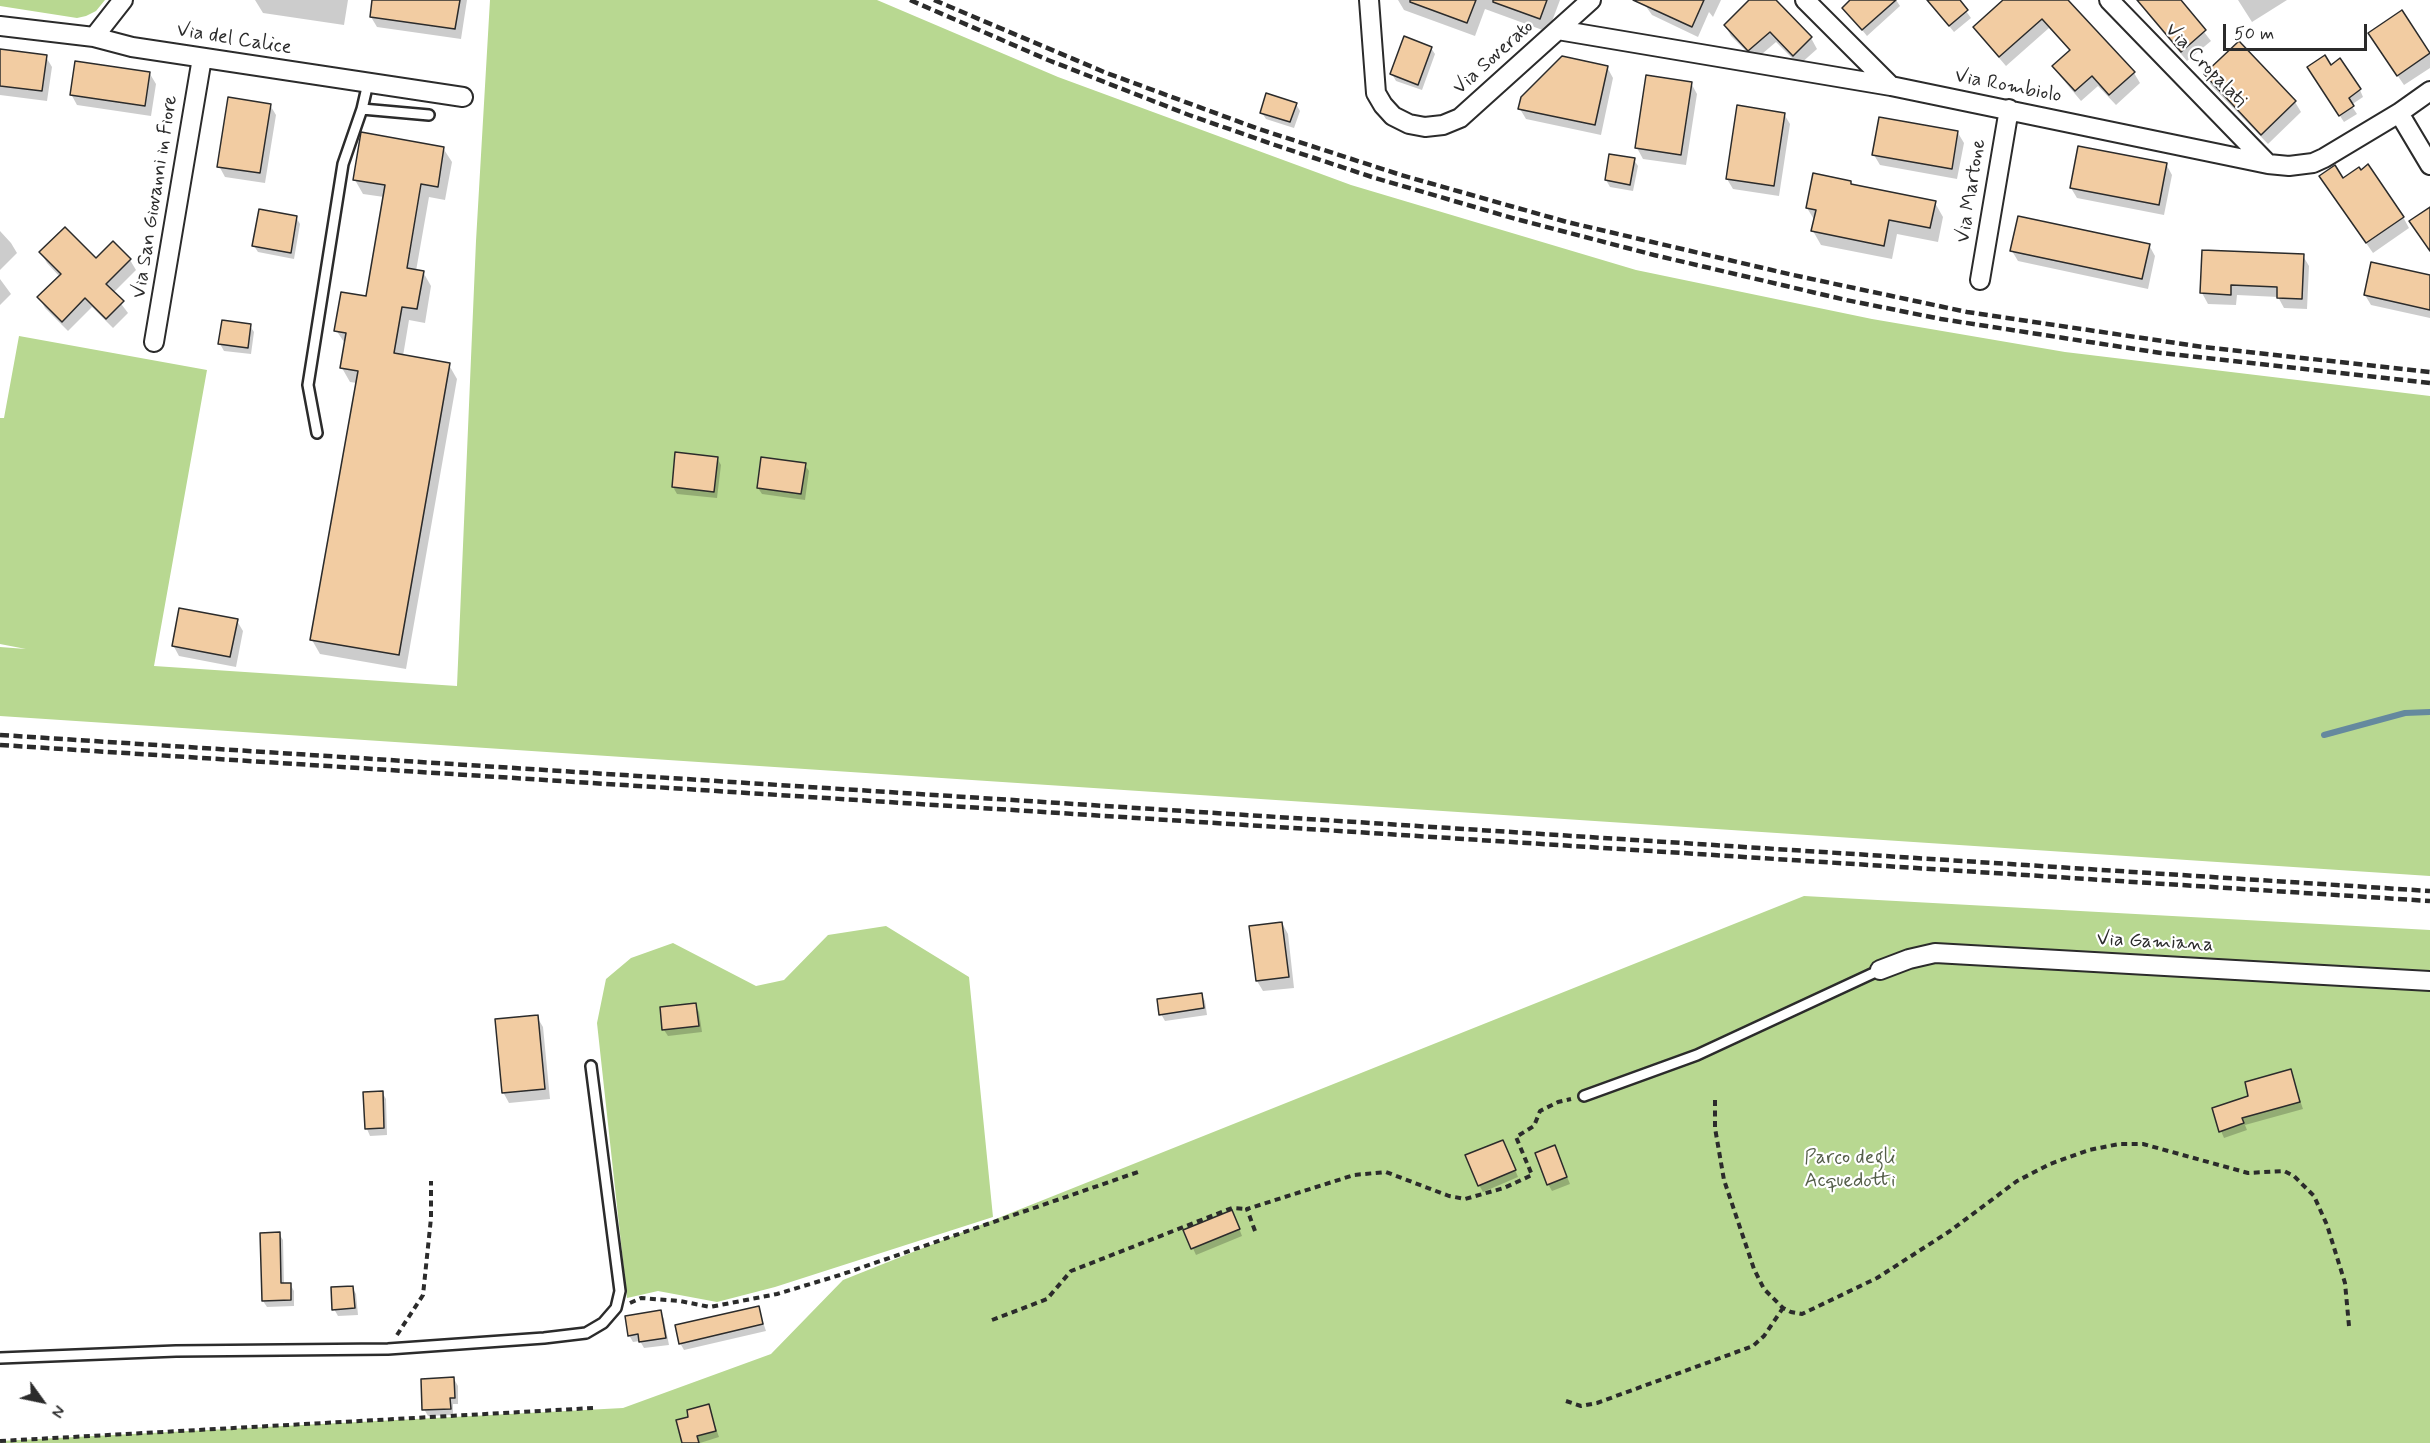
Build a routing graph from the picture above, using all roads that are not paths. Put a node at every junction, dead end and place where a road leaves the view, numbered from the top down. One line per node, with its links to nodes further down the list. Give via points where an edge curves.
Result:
1 (123, 0): 8 (street)
2 (1370, 0): 7 (street, Via Soverato, via 1376,93 1394,116 1416,126 1434,127 1460,118)
3 (1591, 0): 7 (street, Via Soverato)
4 (1805, 0): 11 (street)
5 (2109, 0): 18 (street, Via Cropalati)
6 (0, 26): 8 (street, Via del Calice)
7 (1558, 30): 11 (street, Via Rombiolo)
8 (94, 37): 9 (street, Via del Calice)
9 (202, 58): 10 (street, Via del Calice); 21 (street, Via San Giovanni in Fiore)
10 (368, 83): 13 (street, Via del Calice); 14 (lane)
11 (1891, 86): 15 (street, Via Rombiolo)
12 (2430, 91): 16 (street, Via Rombiolo)
13 (462, 97)
14 (362, 109): 17 (lane); 22 (lane, via 342,164 308,385)
15 (2009, 109): 18 (street, Via Rombiolo); 20 (street, Via Martone)
16 (2400, 113): 18 (street, Via Rombiolo, via 2313,163); 19 (street)
17 (429, 116)
18 (2268, 164)
19 (2430, 165)
20 (1980, 280)
21 (154, 342)
22 (317, 433)
23 (1880, 970): 24 (street, Via Gamiana, via 1935,953); 26 (lane, via 1697,1055)
24 (2430, 981)
25 (591, 1066): 27 (lane, via 620,1290 616,1308 603,1323 586,1333 388,1348 176,1350)
26 (1584, 1096)
27 (0, 1358)

